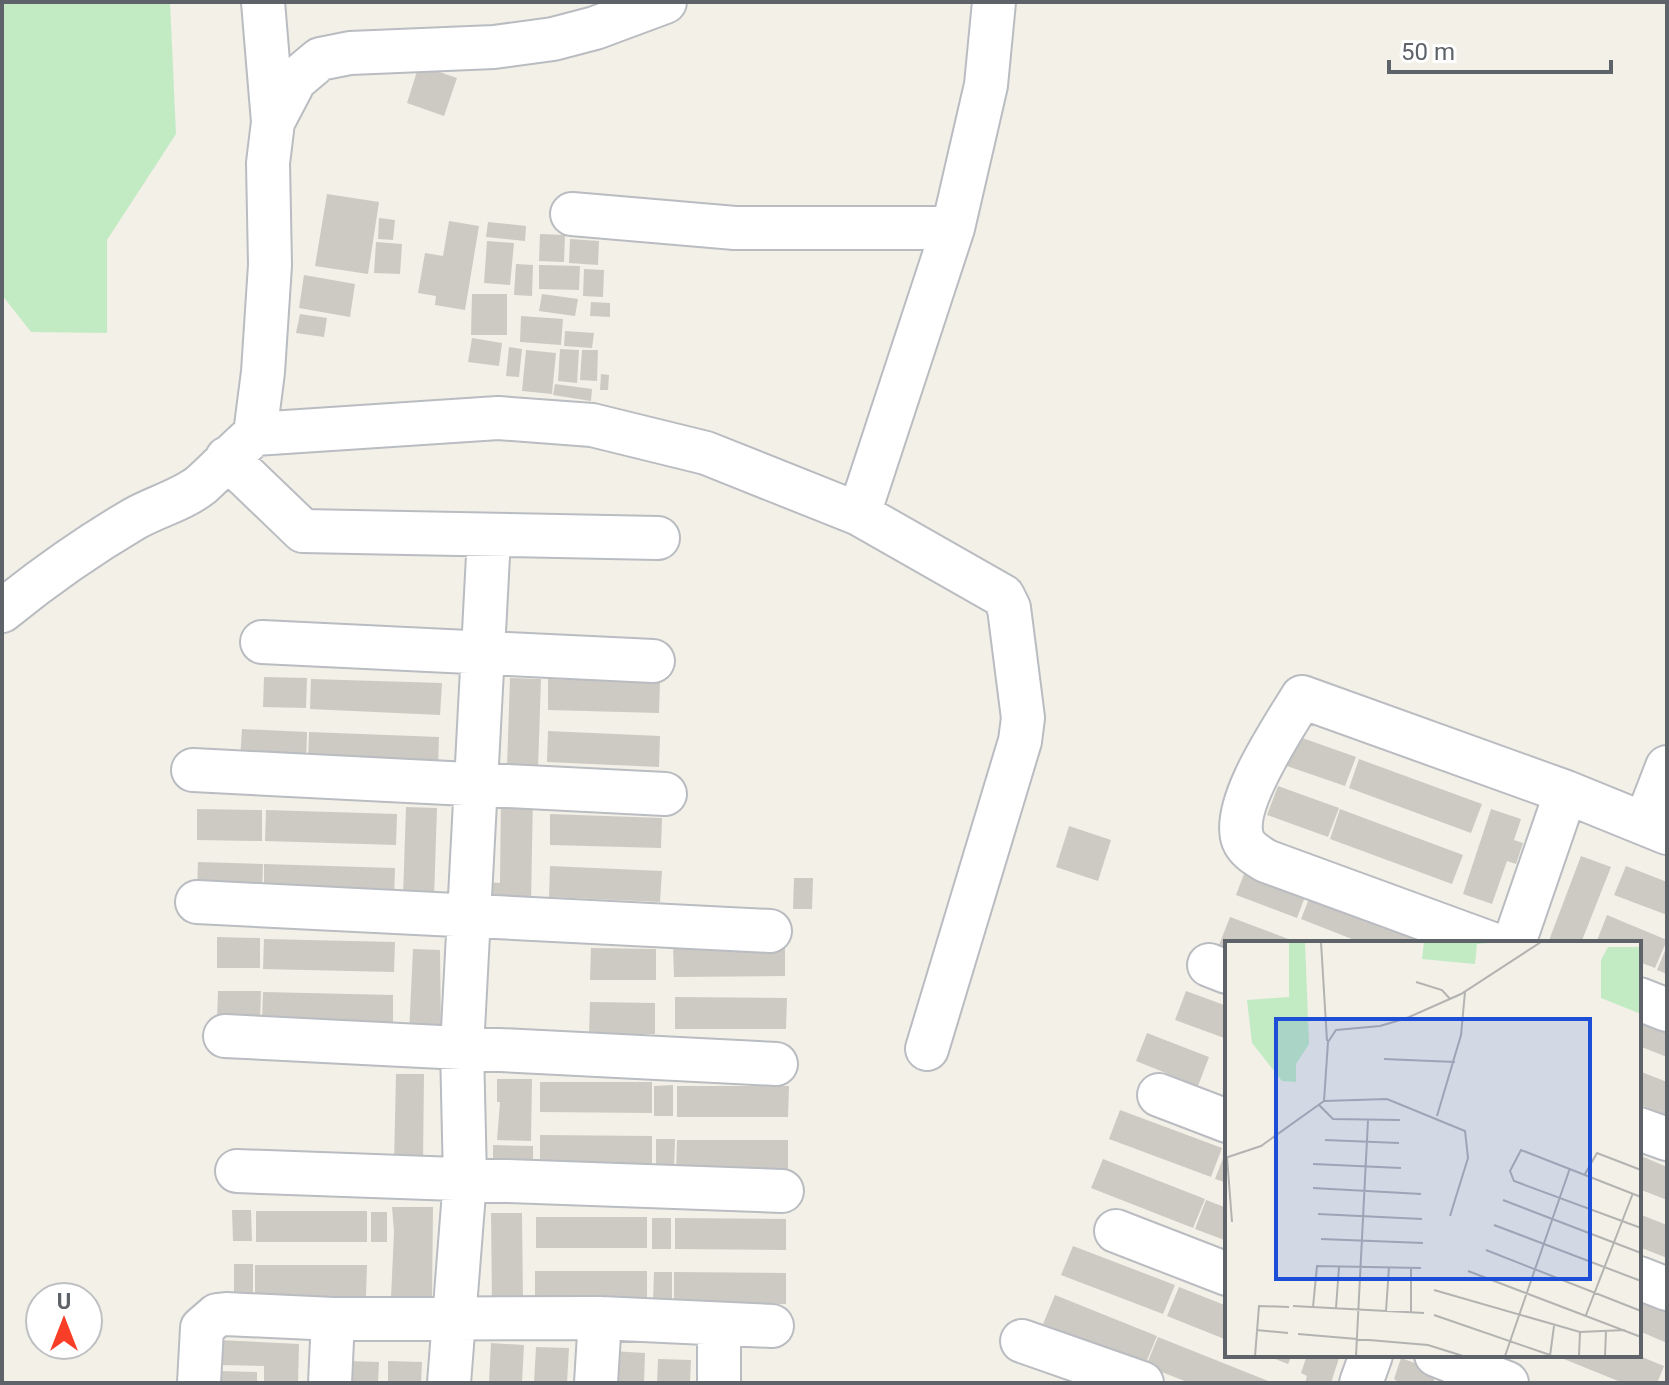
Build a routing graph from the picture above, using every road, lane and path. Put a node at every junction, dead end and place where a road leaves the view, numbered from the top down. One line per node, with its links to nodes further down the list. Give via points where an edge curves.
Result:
1 (263, 2): 4 (street)
2 (665, 2): 4 (street, via 553,39 320,59 295,80)
3 (994, 2): 6 (street, via 986,85)
4 (273, 122): 7 (street, via 263,372)
5 (572, 214): 6 (street, via 735,228)
6 (953, 228): 8 (street)
7 (241, 446): 8 (street, via 498,418 592,425 706,453); 9 (street, via 303,531); 11 (street, via 199,487 99,539)
8 (859, 514): 30 (street, via 1003,596 1023,718)
9 (489, 537): 10 (street); 13 (street)
10 (658, 538)
11 (2, 611)
12 (262, 642): 13 (street)
13 (482, 653): 14 (street); 17 (street)
14 (653, 661)
15 (1667, 767): 20 (street)
16 (193, 770): 17 (street)
17 (475, 784): 19 (street); 22 (street)
18 (1566, 792): 20 (street); 24 (street, via 1302,697 1257,773 1243,810 1243,841 1253,852); 25 (street)
19 (665, 794)
20 (1656, 828)
21 (197, 902): 22 (street)
22 (469, 916): 23 (street); 29 (street)
23 (770, 931)
24 (1485, 941)
25 (1515, 941)
26 (1641, 1000): 27 (street)
27 (1667, 1010)
28 (225, 1036): 29 (street)
29 (462, 1048): 31 (street); 37 (street)
30 (927, 1049)
31 (776, 1064)
32 (1159, 1095): 33 (street)
33 (1225, 1120)
34 (1641, 1130): 35 (street)
35 (1667, 1139)
36 (237, 1171): 37 (street)
37 (465, 1180): 38 (street); 45 (street)
38 (782, 1191)
39 (1116, 1231): 40 (street)
40 (1225, 1273)
41 (1641, 1279): 42 (street)
42 (1667, 1289)
43 (600, 1318): 45 (street); 46 (street); 54 (street)
44 (333, 1319): 45 (street); 51 (street, via 217,1315 202,1328); 52 (street)
45 (453, 1319): 53 (street)
46 (719, 1325): 47 (street); 55 (street)
47 (772, 1326)
48 (1022, 1341): 56 (street)
49 (1370, 1357): 57 (street)
50 (1441, 1357): 58 (street)
51 (199, 1383)
52 (330, 1383)
53 (449, 1383)
54 (596, 1383)
55 (719, 1383)
56 (1142, 1383)
57 (1361, 1383)
58 (1507, 1383)

